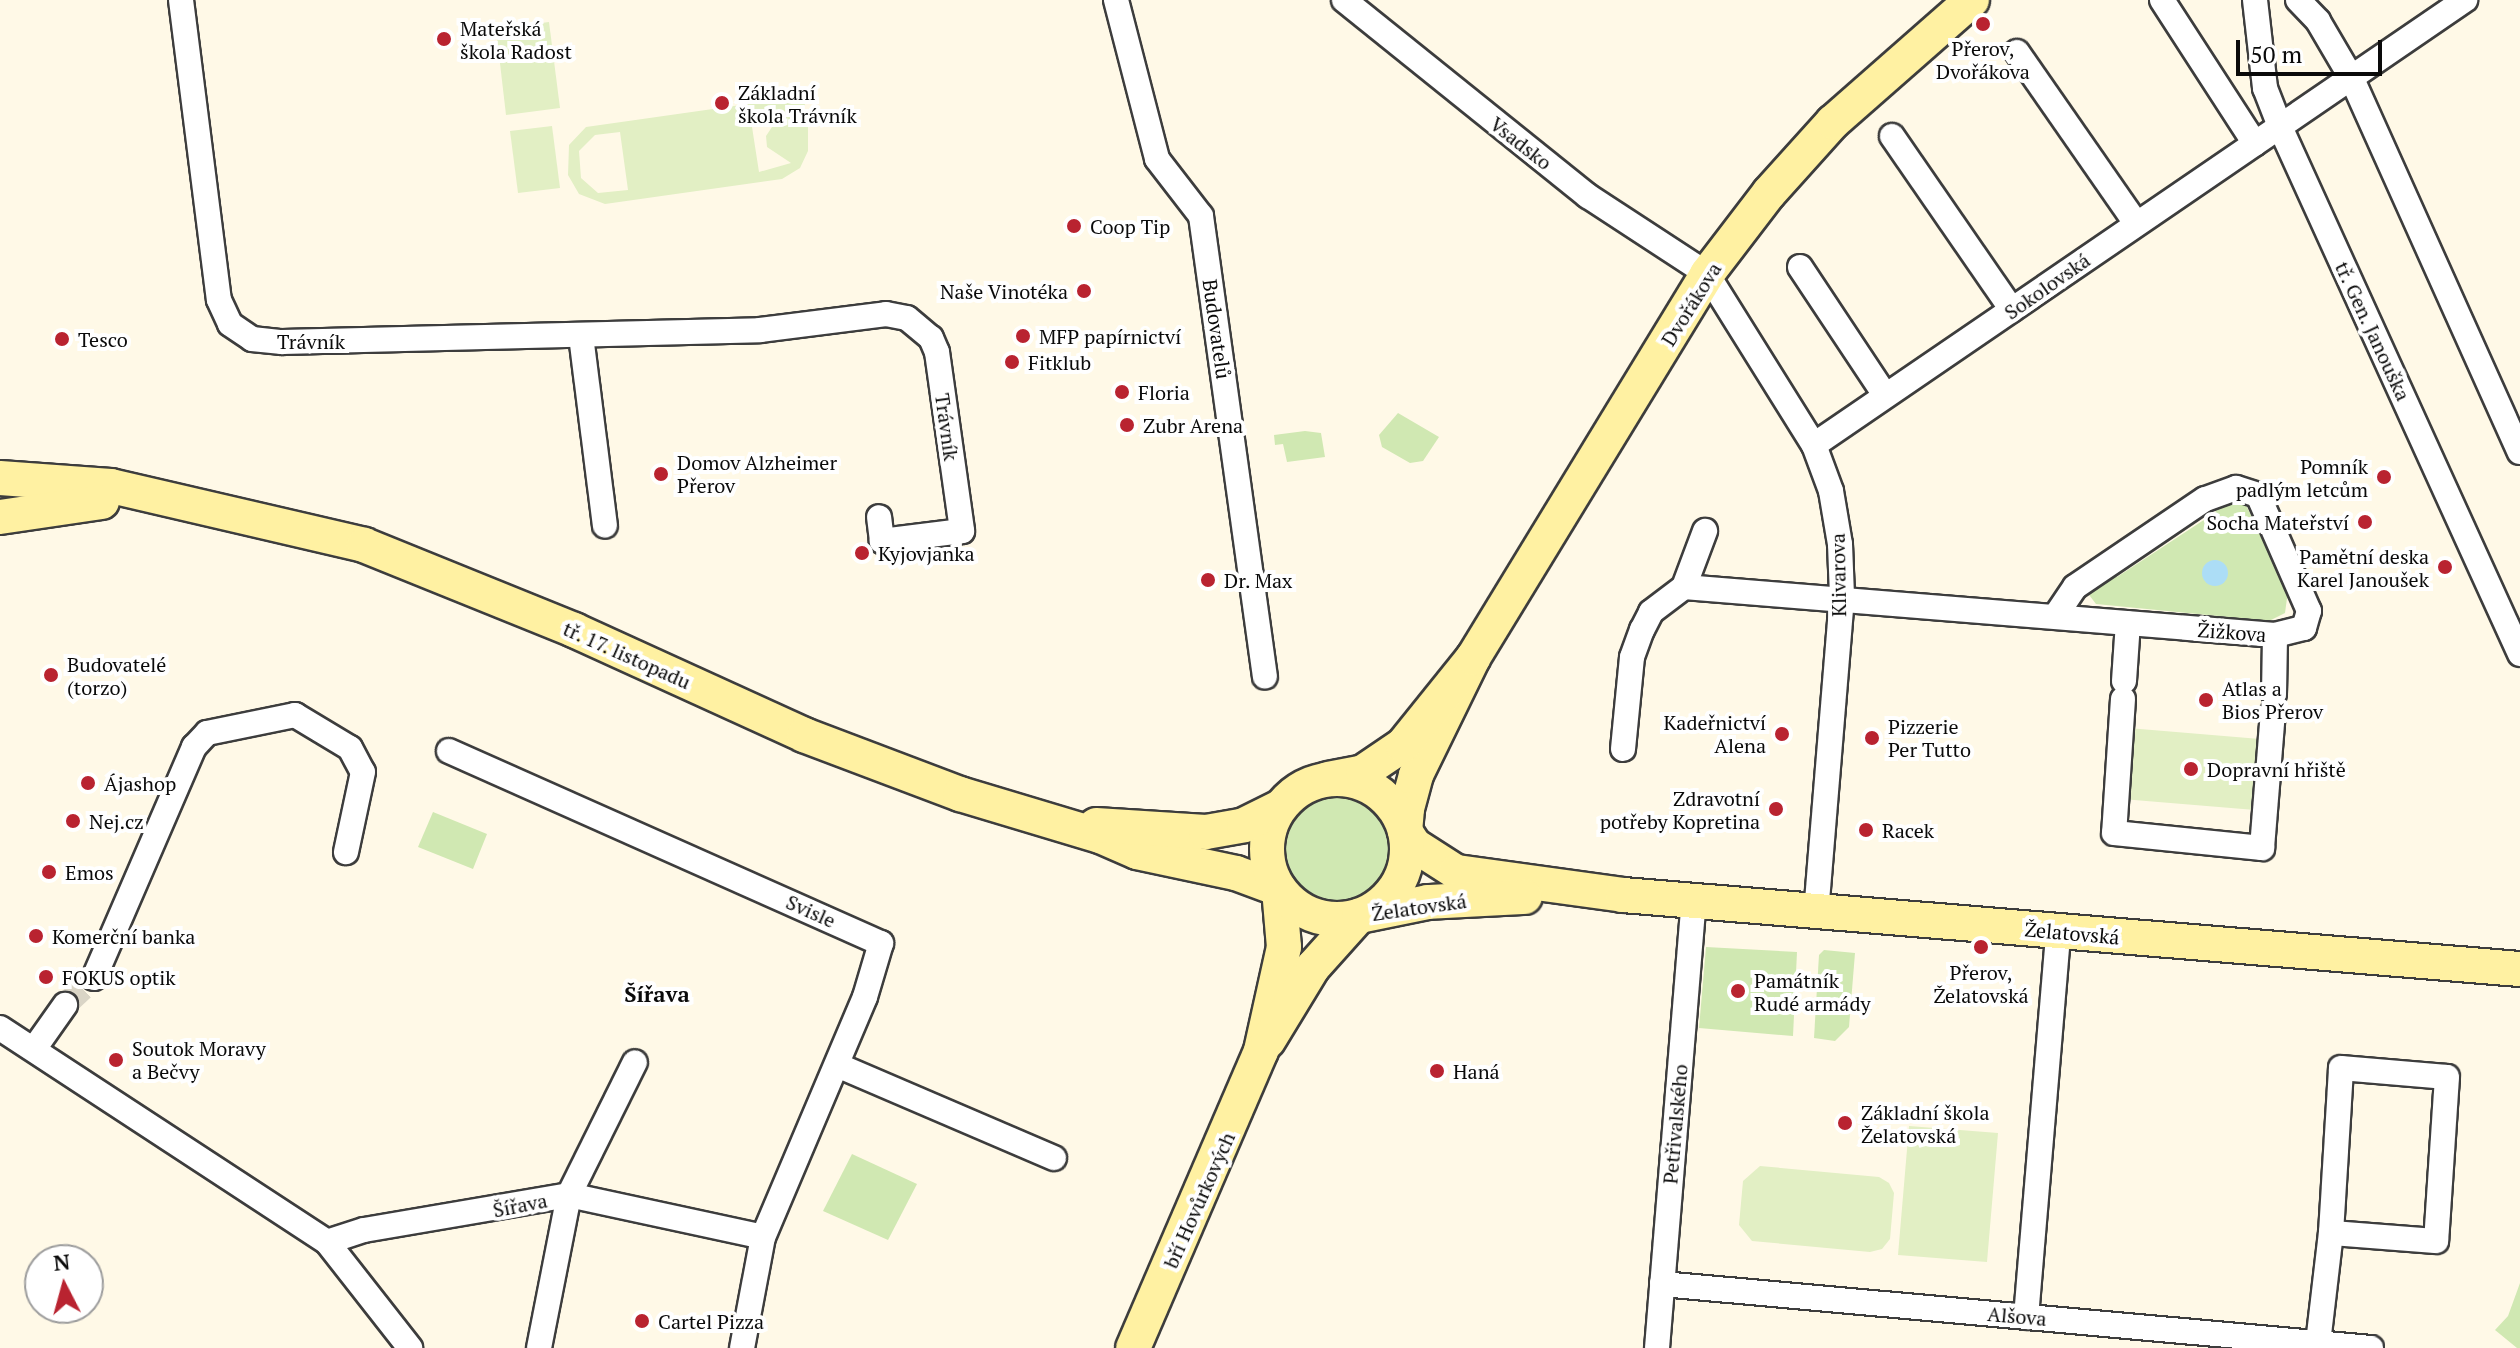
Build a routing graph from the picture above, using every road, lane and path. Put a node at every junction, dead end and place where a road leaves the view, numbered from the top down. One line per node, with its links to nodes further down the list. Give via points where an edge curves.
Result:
1 (181, 0): 18 (street, Trávník, via 219,300 230,324 252,339 282,342)
2 (1116, 0): 35 (street, Budovatelů, via 1157,159 1201,216)
3 (1344, 0): 16 (street, Vsadsko, via 1588,196)
4 (1972, 0): 16 (main road, Dvořákova, via 1833,122)
5 (2162, 0): 13 (street)
6 (2255, 0): 11 (street, tř. Gen. Janouška, via 2265,88)
7 (2298, 0): 10 (street, via 2318,21)
8 (2465, 0): 10 (street, Sokolovská)
9 (2017, 52): 14 (street)
10 (2352, 79): 11 (street, Sokolovská); 20 (street)
11 (2281, 129): 13 (street, Sokolovská); 33 (street, tř. Gen. Janouška)
12 (1892, 136): 17 (street)
13 (2255, 144): 14 (street, Sokolovská)
14 (2136, 223): 17 (street, Sokolovská)
15 (1800, 267): 19 (street)
16 (1707, 274): 21 (street, Klivarova); 34 (main road, Dvořákova)
17 (2012, 310): 19 (street, Sokolovská)
18 (581, 336): 25 (street, Trávník, via 760,330 886,314 907,318 931,338 937,352 962,531 882,541); 26 (street)
19 (1885, 395): 21 (street, Sokolovská)
20 (2517, 438)
21 (1814, 445): 29 (street, Klivarova, via 1834,504)
22 (0, 478): 23 (main road, tř. 17. listopadu, via 111,486)
23 (210, 507): 24 (main road, tř. 17. listopadu, via 121,501); 40 (main road, tř. 17. listopadu, via 364,545 561,624 804,735)
24 (0, 517)
25 (879, 517)
26 (605, 525)
27 (1705, 531): 28 (street)
28 (1684, 587): 29 (street, Žižkova); 36 (street, via 1651,612 1642,630 1632,657)
29 (1842, 597): 30 (street, Žižkova); 46 (street, Klivarova)
30 (2057, 614): 31 (street, Žižkova); 32 (street, Žižkova, via 2075,587 2205,499 2236,488 2258,495 2309,611 2304,628)
31 (2128, 623): 32 (street, Žižkova); 32 (street, via 2114,833 2262,848)
32 (2275, 635)
33 (2520, 654)
34 (1473, 658): 38 (main road, Dvořákova, via 1391,757 1363,772); 41 (main road, Dvořákova, via 1416,775)
35 (1265, 677)
36 (1623, 749)
37 (449, 751): 56 (street, Svisle, via 881,943)
38 (1328, 779): 39 (main road, via 1301,788); 41 (main road, via 1356,781 1381,794)
39 (1280, 807): 40 (main road, tř. 17. listopadu, via 1244,825 1206,832); 43 (main road, via 1266,846)
40 (1040, 818): 43 (main road, tř. 17. listopadu, via 1137,852 1236,873)
41 (1405, 831): 44 (main road, Želatovská, via 1423,855 1456,872); 47 (main road, via 1406,861 1395,889)
42 (346, 852): 50 (street, via 363,772 350,748 295,715 207,733 194,747)
43 (1279, 889): 47 (main road, via 1315,916); 54 (main road, bří Hovůrkových, via 1284,947)
44 (1623, 895): 45 (main road, Želatovská); 47 (main road, Želatovská, via 1428,902)
45 (1694, 899): 46 (main road, Želatovská); 62 (street, Petřivalského)
46 (1816, 910): 48 (main road, Želatovská)
47 (1359, 916): 54 (main road, bří Hovůrkových, via 1313,967)
48 (2058, 932): 49 (main road, Želatovská); 63 (street)
49 (2520, 969)
50 (94, 978)
51 (65, 1005): 53 (street)
52 (0, 1028): 53 (street)
53 (34, 1049): 61 (street)
54 (1261, 1051): 68 (main road, bří Hovůrkových)
55 (635, 1062): 58 (street, Šířava)
56 (837, 1065): 57 (street); 60 (street, Svisle)
57 (1054, 1158)
58 (569, 1195): 60 (street); 61 (street, Šířava, via 364,1230); 66 (street)
59 (2331, 1233): 59 (street, via 2436,1241 2447,1077 2341,1068); 64 (street)
60 (763, 1237): 67 (street, Svisle)
61 (327, 1242): 65 (street)
62 (1662, 1284): 63 (street, Alšova); 69 (street, Petřivalského)
63 (2026, 1317): 64 (street, Alšova)
64 (2318, 1343): 70 (street, Alšova)
65 (410, 1348)
66 (539, 1348)
67 (742, 1348)
68 (1133, 1348)
69 (1657, 1348)
70 (2371, 1348)

